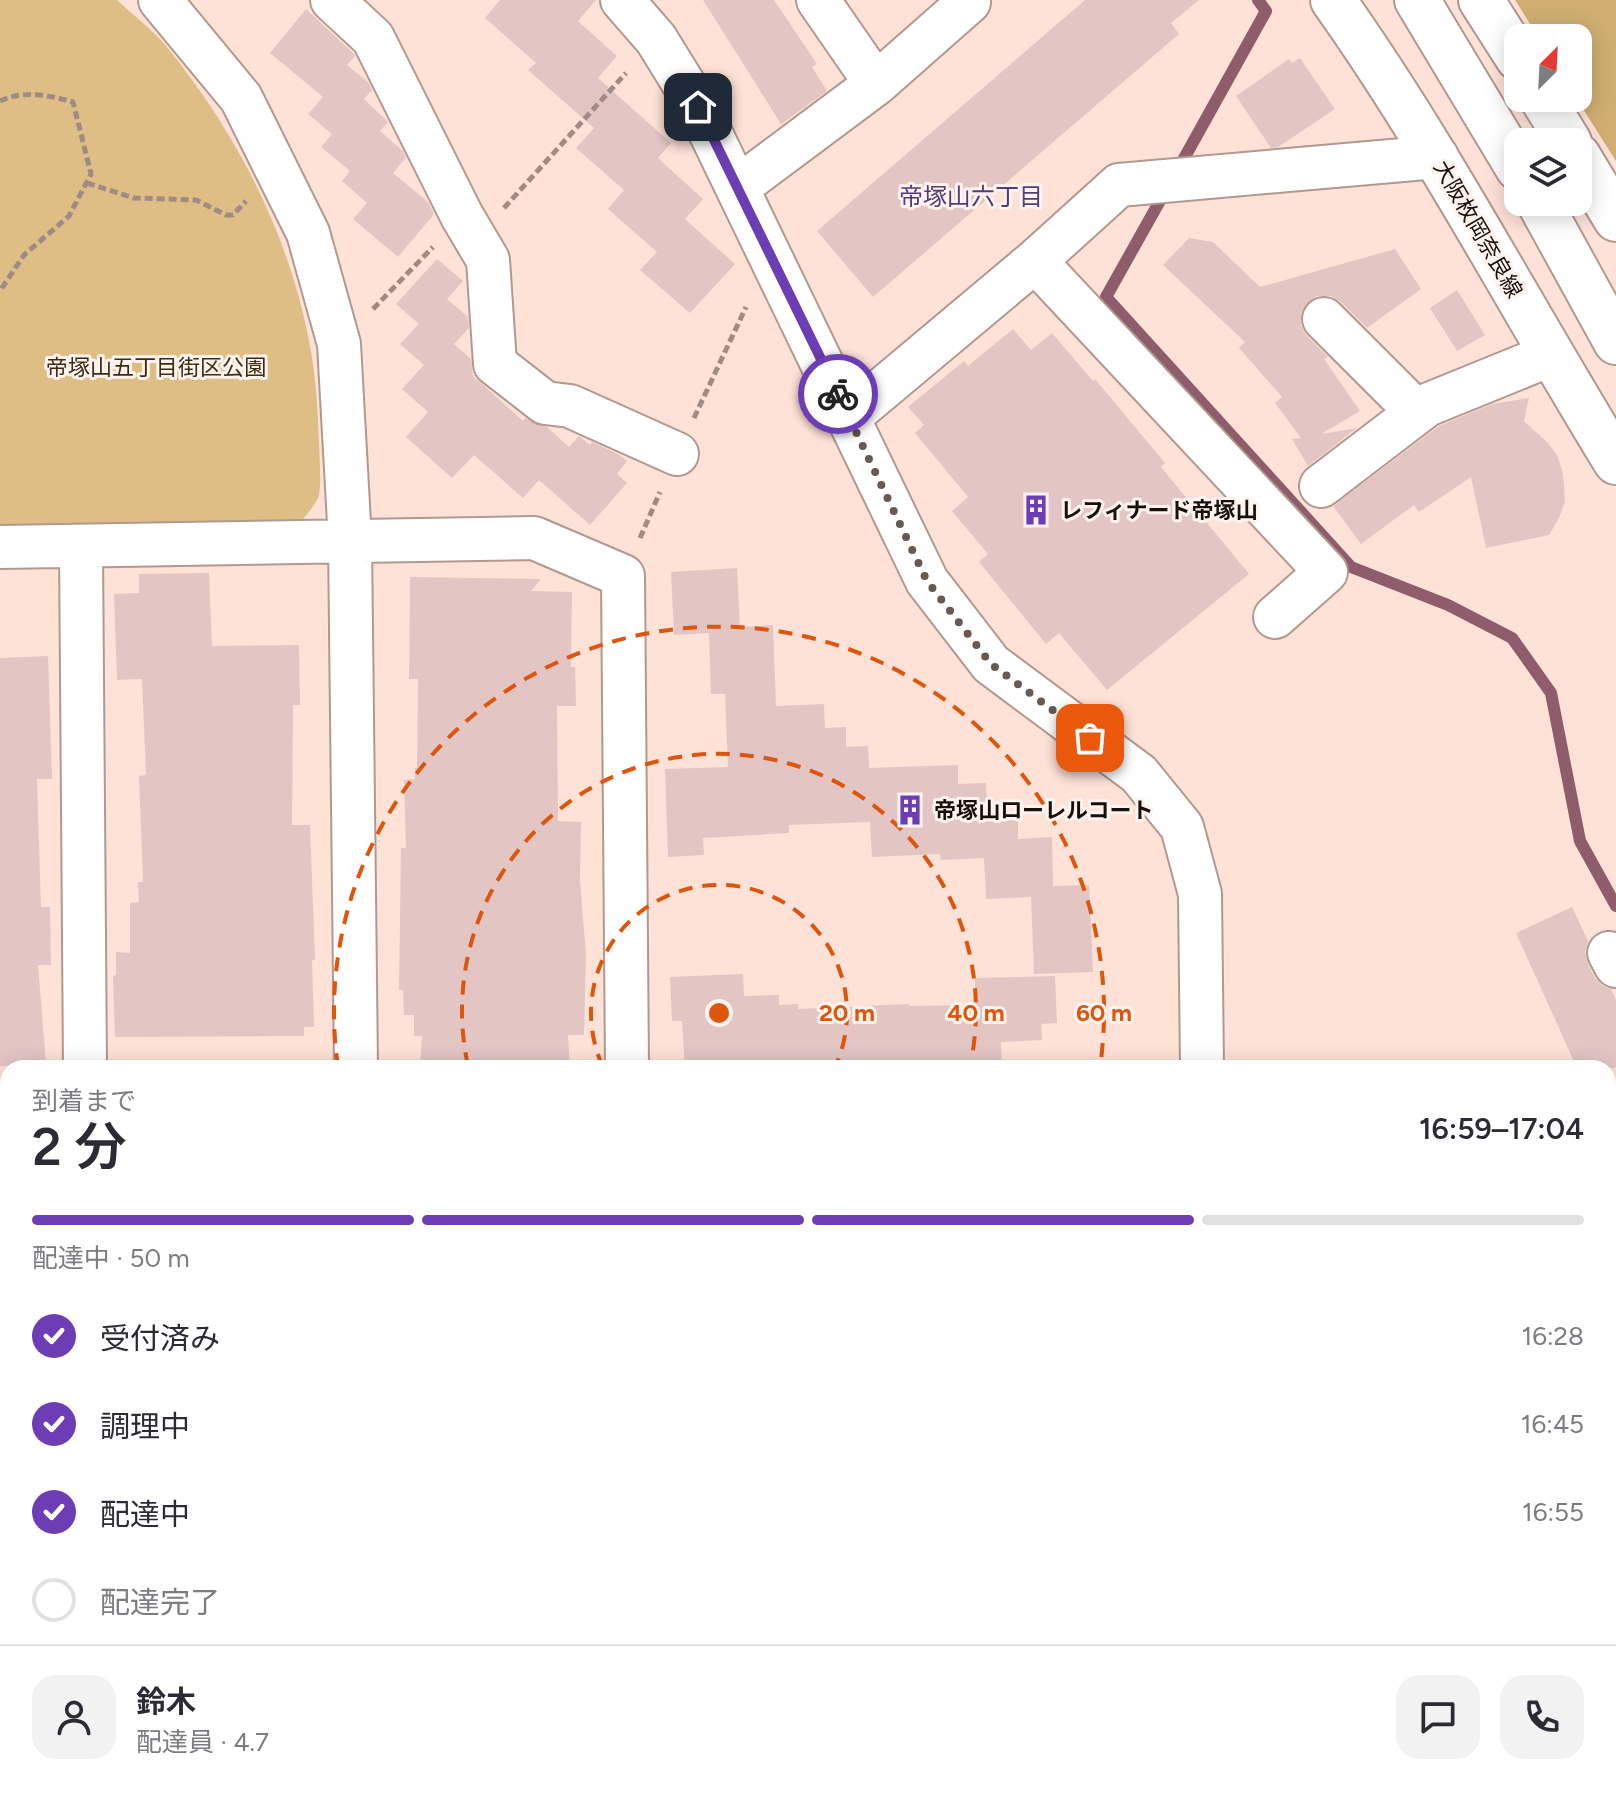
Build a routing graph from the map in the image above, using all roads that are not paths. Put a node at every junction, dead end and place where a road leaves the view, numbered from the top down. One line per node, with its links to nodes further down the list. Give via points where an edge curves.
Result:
1 (160, 0): 26 (street, via 241,98 308,233 339,344)
2 (332, 0): 23 (street, via 373,38 488,260 495,364 545,403 570,406)
3 (622, 0): 14 (street, via 656,39)
4 (818, 0): 10 (street)
5 (1333, 0): 12 (main road, 大阪枚岡奈良線)
6 (1417, 0): 11 (main road)
7 (1481, 0): 9 (main road)
8 (969, 1): 10 (street)
9 (1504, 36)
10 (876, 84): 14 (street)
11 (1504, 145)
12 (1437, 157): 17 (street, via 1119,185); 20 (main road, 大阪枚岡奈良線)
13 (1592, 179): 16 (main road)
14 (738, 187): 22 (street)
15 (1547, 216): 19 (main road)
16 (1616, 219)
17 (1035, 261): 22 (street); 29 (street, via 1326,572)
18 (1324, 319): 21 (street)
19 (1616, 342)
20 (1550, 355): 21 (street); 24 (main road, 大阪枚岡奈良線)
21 (1417, 412): 25 (street)
22 (849, 417): 33 (street, via 927,581 991,664 1139,774 1182,827 1200,894)
23 (677, 454)
24 (1616, 462)
25 (1321, 486)
26 (350, 541): 28 (street); 31 (street); 32 (street, via 534,538 623,576)
27 (0, 547): 28 (street)
28 (81, 548): 30 (street)
29 (1275, 617)
30 (85, 1060)
31 (356, 1060)
32 (627, 1060)
33 (1202, 1060)

